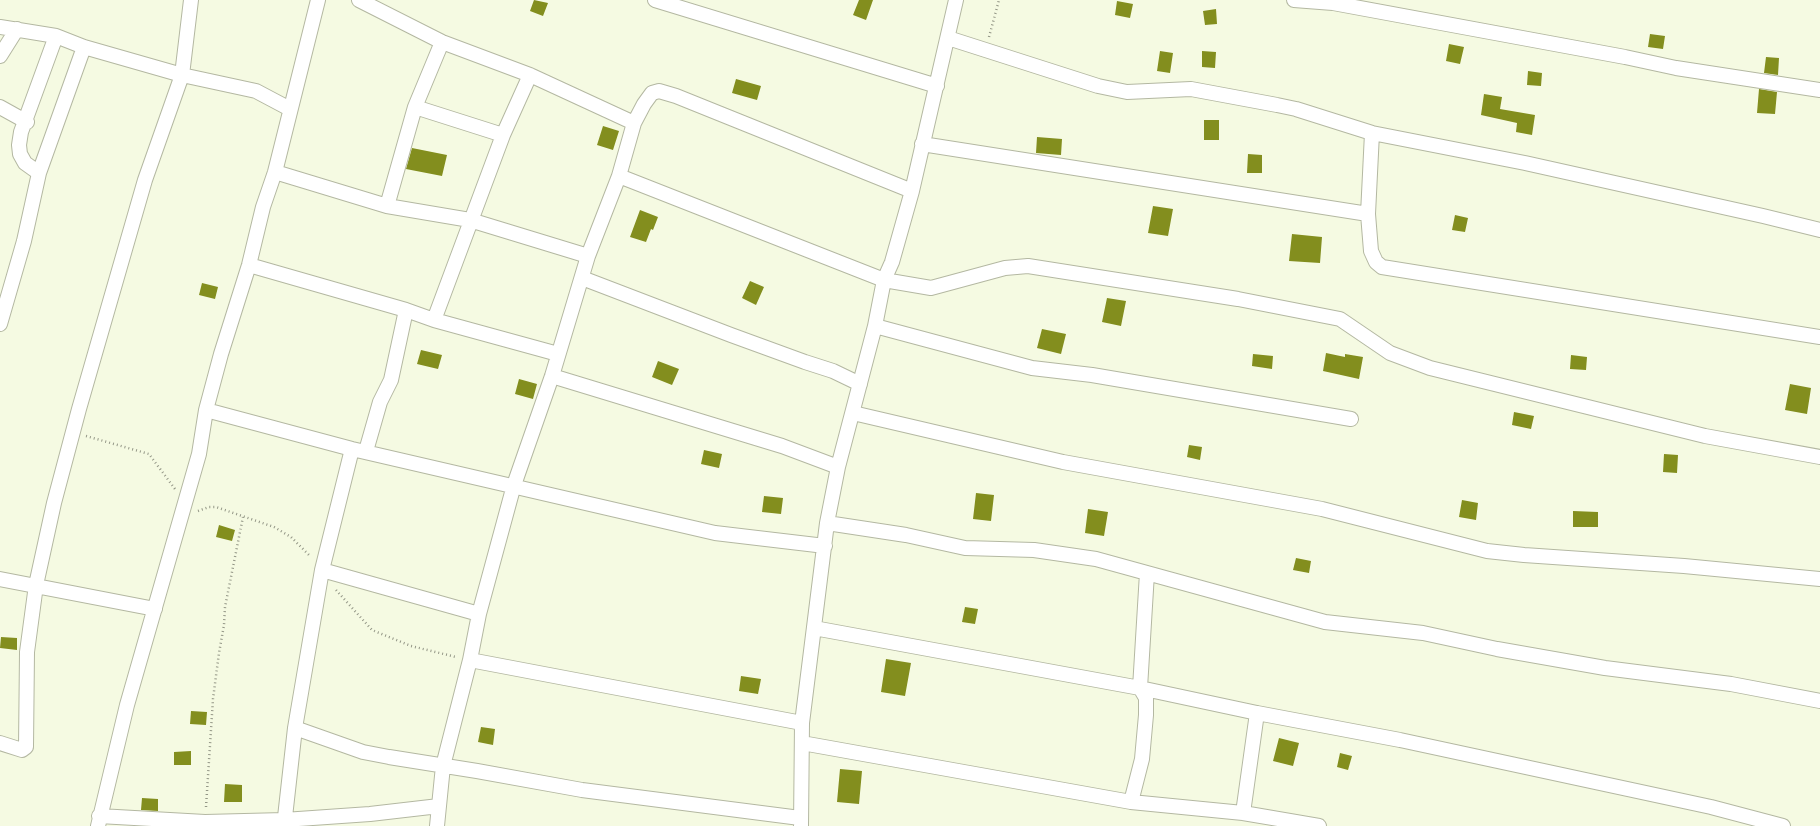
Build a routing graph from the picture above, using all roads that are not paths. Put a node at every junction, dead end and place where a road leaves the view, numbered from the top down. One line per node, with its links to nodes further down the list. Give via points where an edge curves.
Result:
1 (191, 0): 14 (street)
2 (318, 0): 20 (street)
3 (359, 0): 11 (street)
4 (956, 0): 10 (street)
5 (1294, 0): 17 (street, via 1333,3 1676,68)
6 (660, 1): 16 (street)
7 (0, 27): 8 (street)
8 (17, 28): 9 (street); 13 (street)
9 (56, 36): 12 (street); 21 (street)
10 (948, 38): 16 (street); 23 (street, via 1098,86 1127,92 1191,89 1296,109)
11 (442, 42): 15 (street); 19 (street)
12 (84, 47): 14 (street); 27 (street)
13 (0, 56)
14 (182, 75): 20 (street, via 256,91); 60 (street, via 146,180 73,433)
15 (530, 75): 22 (street); 24 (street)
16 (937, 86): 25 (street)
17 (1820, 90)
18 (0, 107): 21 (street)
19 (415, 107): 24 (street); 30 (street)
20 (290, 109): 26 (street)
21 (27, 122): 27 (street, via 21,132 20,154 25,162)
22 (634, 123): 28 (street); 29 (street, via 652,93 660,91)
23 (1372, 133): 31 (street); 33 (street, via 1525,163)
24 (503, 135): 32 (street)
25 (922, 144): 29 (street); 31 (street)
26 (275, 172): 30 (street); 35 (street, via 263,207)
27 (39, 173): 40 (street, via 23,247)
28 (619, 176): 34 (street); 37 (street)
29 (912, 191): 37 (street, via 892,262)
30 (387, 206): 32 (street)
31 (1368, 214): 42 (street, via 1372,251 1376,262 1382,267)
32 (470, 220): 34 (street); 39 (street)
33 (1820, 230)
34 (588, 256): 36 (street)
35 (249, 265): 38 (street); 46 (street)
36 (582, 278): 43 (street); 45 (street, via 760,346 832,370)
37 (884, 280): 41 (street); 51 (street, via 932,288 1005,268 1028,266 1245,301 1340,319 1390,353 1430,368 1704,436)
38 (406, 310): 39 (street); 50 (street, via 391,380 380,402)
39 (434, 320): 43 (street)
40 (0, 324)
41 (875, 326): 45 (street); 48 (street, via 1032,368 1092,375)
42 (1820, 337)
43 (558, 354): 44 (street)
44 (552, 376): 52 (street, via 782,446); 53 (street)
45 (860, 384): 47 (street)
46 (206, 410): 49 (street); 61 (street, via 199,454)
47 (853, 413): 52 (street); 59 (street, via 1063,462 1322,509 1487,551)
48 (1350, 419)
49 (352, 449): 50 (street); 56 (street)
50 (366, 452): 53 (street)
51 (1820, 456)
52 (838, 467): 54 (street)
53 (514, 485): 55 (street, via 715,533); 62 (street)
54 (827, 523): 55 (street); 57 (street, via 906,535 965,548 1034,550 1096,559)
55 (825, 546): 63 (street)
56 (322, 570): 62 (street); 69 (street)
57 (1147, 573): 65 (street); 66 (street, via 1326,622 1424,633 1605,668 1731,684)
58 (0, 579): 60 (street)
59 (1820, 579)
60 (36, 585): 61 (street); 70 (street, via 27,652 26,747 22,750)
61 (155, 609): 76 (street, via 127,705)
62 (479, 614): 64 (street)
63 (814, 628): 65 (street); 68 (street)
64 (470, 660): 68 (street); 72 (street)
65 (1140, 688): 67 (street); 73 (street, via 1146,698 1146,715 1142,759)
66 (1820, 701)
67 (1257, 713): 75 (street); 82 (street, via 1504,761)
68 (802, 723): 71 (street)
69 (295, 728): 72 (street, via 363,752); 78 (street)
70 (0, 743)
71 (802, 743): 73 (street); 77 (street)
72 (443, 766): 74 (street); 77 (street, via 582,790)
73 (1131, 802): 75 (street)
74 (439, 806): 78 (street); 80 (street)
75 (1243, 813): 81 (street)
76 (98, 821): 79 (street)
77 (800, 822)
78 (284, 823): 79 (street)
79 (205, 824)
80 (437, 826)
81 (1319, 826)
82 (1783, 826)

